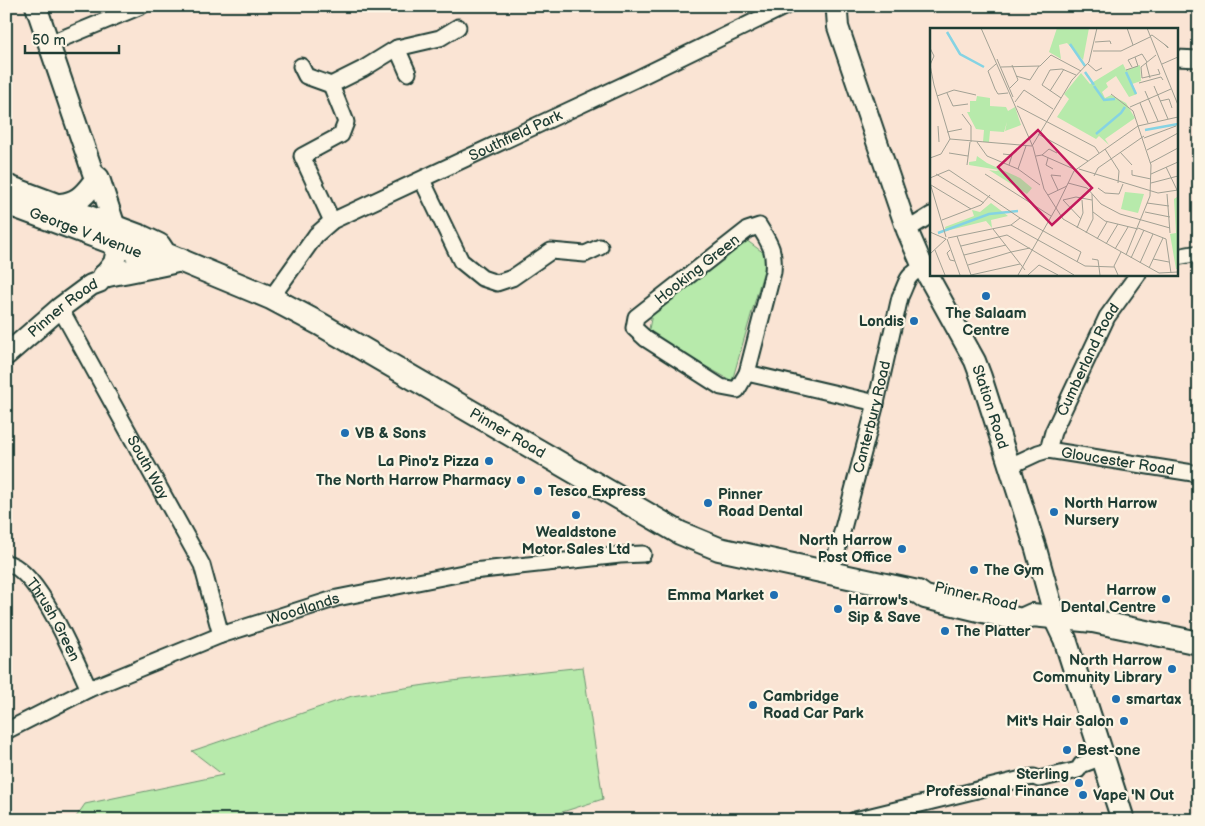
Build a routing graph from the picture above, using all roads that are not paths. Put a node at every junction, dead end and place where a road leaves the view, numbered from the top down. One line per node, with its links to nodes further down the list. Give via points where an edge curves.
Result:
1 (36, 6): 6 (street)
2 (141, 6): 6 (street)
3 (786, 6): 14 (street, Southfield Park)
4 (839, 6): 20 (street, Station Road, via 838,27)
5 (458, 26): 7 (street, via 440,38)
6 (49, 44): 13 (street)
7 (397, 48): 11 (street); 12 (street)
8 (1178, 58): 9 (street)
9 (1199, 59)
10 (302, 66): 12 (street, via 306,76)
11 (408, 73)
12 (330, 85): 19 (street, via 346,122 341,135 302,156)
13 (93, 179): 17 (main road, via 82,197); 21 (street)
14 (422, 180): 19 (street, Southfield Park); 22 (street, via 461,261 482,278 497,283 512,278 551,251 585,254)
15 (6, 186): 17 (main road, George V Avenue)
16 (6, 202): 21 (main road, George V Avenue)
17 (61, 206): 21 (main road, George V Avenue)
18 (930, 216): 20 (street)
19 (332, 221): 29 (street, Southfield Park, via 316,235)
20 (907, 230): 26 (street, Station Road)
21 (109, 233): 24 (main road, Pinner Road, via 159,245); 28 (street, Pinner Road, via 103,257 92,277)
22 (600, 247)
23 (1199, 253): 25 (street)
24 (173, 257): 28 (main road, via 159,266 140,267); 29 (main road, Pinner Road)
25 (1178, 257)
26 (924, 267): 33 (street, Canterbury Road, via 906,280 900,297); 35 (street, Station Road, via 976,361)
27 (1137, 275): 34 (street, Cumberland Road, via 1107,317 1053,432)
28 (97, 281): 30 (street, Pinner Road)
29 (271, 298): 39 (main road, Pinner Road, via 368,350 680,533 718,549)
30 (60, 308): 31 (street, Pinner Road); 41 (street, South Way, via 202,565)
31 (6, 355)
32 (747, 373): 32 (street, Hooking Green, via 736,390 721,387 634,328 636,317 747,230 759,226 774,256 773,272); 33 (street)
33 (876, 403): 39 (street, Canterbury Road)
34 (1048, 450): 35 (street, Gloucester Road); 36 (street, Gloucester Road)
35 (1010, 466): 40 (street, Station Road)
36 (1199, 474)
37 (643, 554): 41 (street, Woodlands, via 621,547 473,571 337,598)
38 (6, 563): 43 (street, Thrush Green, via 18,567 38,590)
39 (829, 574): 40 (main road, Pinner Road, via 918,592 925,597 1022,620 1032,615)
40 (1055, 618): 42 (main road, Pinner Road, via 1100,622); 45 (main road, Station Road, via 1092,724)
41 (221, 635): 43 (street, Woodlands)
42 (1199, 643)
43 (90, 689): 44 (street, Woodlands)
44 (6, 731)
45 (1091, 761): 46 (street, via 1078,770 1039,779 1034,777); 47 (main road, Station Road)
46 (856, 820)
47 (1123, 820)

